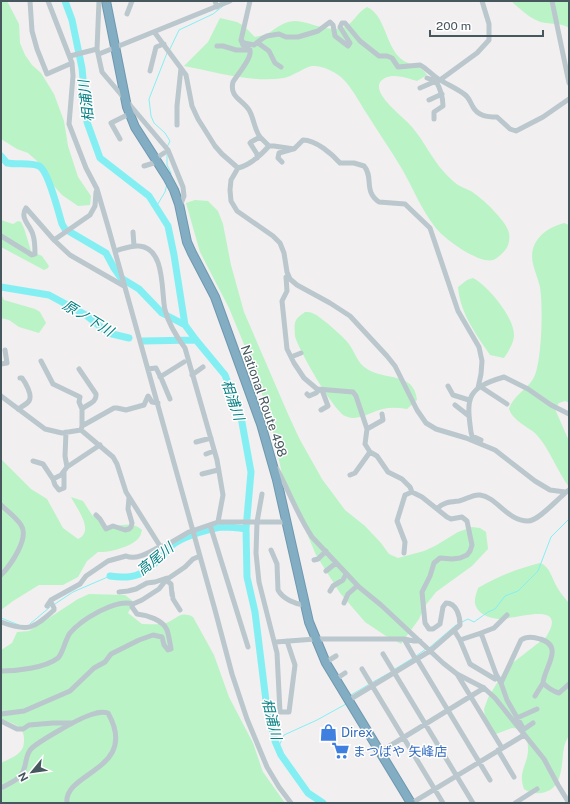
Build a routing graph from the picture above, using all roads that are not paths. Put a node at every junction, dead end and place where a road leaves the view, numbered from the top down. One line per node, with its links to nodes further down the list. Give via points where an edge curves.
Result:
1 (30, 1): 22 (street, via 32,31 47,74)
2 (48, 1): 21 (street)
3 (100, 1): 20 (street)
4 (106, 1): 17 (highway, National Route 498)
5 (132, 1): 12 (street)
6 (215, 1): 11 (street)
7 (230, 1): 11 (street)
8 (250, 1): 14 (street)
9 (482, 1): 27 (street, via 490,24 489,40 477,53)
10 (552, 1): 28 (street)
11 (217, 7): 13 (street)
12 (127, 14)
13 (155, 33): 17 (street); 18 (street)
14 (241, 40): 15 (street, via 254,45); 19 (street)
15 (258, 43): 23 (street, via 269,51 275,63); 27 (street, via 262,38 279,34 298,38 330,22 335,36 348,46 350,43 340,27 345,23 360,41 379,56 392,58 398,67 420,65)
16 (217, 46): 19 (street)
17 (114, 48): 20 (street); 31 (highway, National Route 498)
18 (167, 49): 24 (street, via 156,48); 25 (street)
19 (250, 50): 37 (street, via 250,57 232,86 237,98 249,110)
20 (98, 52): 21 (street, via 91,50); 31 (street, via 102,72)
21 (71, 56): 22 (street)
22 (72, 63): 47 (street, via 69,124)
23 (281, 67)
24 (150, 68)
25 (181, 68): 36 (street); 46 (street, via 186,75 192,106 198,119 218,150)
26 (427, 78): 27 (street)
27 (438, 80): 29 (street); 30 (street); 32 (street, via 465,94 480,114 486,117 497,116 510,129 516,131)
28 (569, 83)
29 (420, 88)
30 (442, 94): 33 (street); 35 (street, via 443,106 434,112)
31 (124, 99): 34 (highway, National Route 498); 48 (street, via 168,150 183,187 184,196)
32 (569, 99)
33 (429, 100)
34 (129, 114): 38 (street, via 111,123); 43 (highway, National Route 498)
35 (434, 119)
36 (177, 125)
37 (260, 137): 39 (street); 42 (street, via 250,144)
38 (120, 139)
39 (269, 146): 40 (street); 42 (street)
40 (294, 149): 44 (street, via 278,153 278,158); 70 (street, via 303,140 308,140 330,153 340,163 364,166 368,173 370,191 376,200 405,204 430,228 458,312 479,347 482,361)
41 (164, 153): 43 (street)
42 (257, 158): 46 (street)
43 (156, 160): 45 (street); 48 (highway, National Route 498, via 167,177)
44 (282, 162)
45 (144, 166)
46 (238, 168): 92 (street, via 231,180 231,201 237,211 280,243 290,279 350,316 395,366 426,423)
47 (97, 189): 51 (street, via 95,206 90,215); 53 (street)
48 (179, 206): 97 (highway, National Route 498, via 187,242 224,318)
49 (133, 232): 52 (street)
50 (1, 236): 51 (street, via 32,255 35,254 34,236 24,216 26,208)
51 (54, 240): 55 (street, via 70,255)
52 (134, 246): 53 (street); 65 (street, via 147,249 158,262 165,309 174,333 185,348)
53 (115, 250): 55 (street)
54 (286, 277): 58 (street, via 287,291 282,301 287,349)
55 (124, 286): 63 (street)
56 (5, 350): 61 (street, via 7,363)
57 (301, 353): 58 (street)
58 (291, 357): 71 (street, via 304,378)
59 (41, 361): 72 (street, via 53,384)
60 (184, 362): 66 (street)
61 (1, 364)
62 (203, 367): 65 (street)
63 (148, 368): 66 (street, via 156,368); 77 (street)
64 (79, 369): 81 (street, via 96,394 95,400)
65 (192, 375): 89 (street)
66 (160, 377): 75 (street)
67 (20, 378): 80 (street, via 25,381 30,396)
68 (68, 386): 72 (street)
69 (448, 386): 76 (street, via 453,395)
70 (479, 388): 76 (street); 78 (street); 84 (street, via 504,377)
71 (321, 390): 73 (street, via 309,396); 82 (street, via 328,406); 87 (street, via 353,392)
72 (71, 393): 81 (street, via 80,397)
73 (307, 394)
74 (1, 396): 80 (street)
75 (170, 399)
76 (469, 400): 85 (street)
77 (158, 403): 86 (street, via 152,402 148,396 144,405 126,410 114,408); 114 (street)
78 (507, 404)
79 (455, 405): 85 (street)
80 (18, 409): 88 (street, via 45,429)
81 (82, 409): 86 (street)
82 (321, 410)
83 (382, 414): 87 (street, via 382,420)
84 (569, 414)
85 (469, 416): 92 (street, via 472,436 486,442)
86 (82, 428): 88 (street); 91 (street)
87 (366, 429): 94 (street, via 365,444)
88 (66, 432): 98 (street)
89 (211, 438): 90 (street); 93 (street)
90 (196, 442)
91 (100, 445): 98 (street); 106 (street, via 117,464)
92 (490, 448): 103 (street, via 550,490)
93 (214, 451): 95 (street); 99 (street)
94 (370, 452): 101 (street, via 355,473); 104 (street, via 377,456 388,472 410,486)
95 (206, 454)
96 (33, 461): 102 (street, via 43,464)
97 (272, 461): 112 (highway, National Route 498); 117 (street, via 306,528)
98 (66, 469): 102 (street); 102 (street, via 64,488 59,490)
99 (218, 470): 100 (street); 110 (street, via 223,495)
100 (202, 474)
101 (350, 475)
102 (53, 479)
103 (567, 491): 108 (street, via 533,520 528,521 517,519 479,494 444,503)
104 (412, 492): 108 (street); 118 (street, via 405,495 397,521 404,542)
105 (262, 494): 111 (street)
106 (129, 498): 109 (street, via 128,509 132,522 129,529 113,526 106,529); 115 (street)
107 (1, 504): 124 (street, via 21,524 23,530 13,560)
108 (437, 510): 137 (street, via 451,519 465,518 472,545 467,555 452,559 440,558 434,563 422,592 425,623 429,629 440,624 443,607 450,603 458,613 460,623)
109 (96, 515)
110 (218, 522): 111 (street); 113 (street)
111 (255, 522): 112 (street); 144 (street, via 259,582)
112 (286, 522): 133 (highway, National Route 498)
113 (211, 528): 114 (street); 145 (street)
114 (194, 534): 115 (street); 119 (street)
115 (161, 546): 136 (street, via 142,555 108,561 86,576 80,584 52,600 54,610 34,626 18,628)
116 (271, 550): 133 (street, via 277,564 279,593)
117 (326, 552): 120 (street); 121 (street)
118 (404, 553)
119 (200, 556): 125 (street); 187 (street, via 247,719 267,767)
120 (314, 560)
121 (336, 563): 122 (street); 123 (street)
122 (326, 571)
123 (346, 574): 126 (street); 127 (street)
124 (1, 575)
125 (168, 579): 128 (street); 129 (street); 132 (street, via 159,589)
126 (357, 586): 131 (street, via 348,594); 143 (street)
127 (330, 591)
128 (119, 592)
129 (172, 592): 130 (street); 134 (street)
130 (171, 598)
131 (344, 603)
132 (133, 604): 152 (street, via 127,602 104,609 82,622 70,634 59,657 50,662 24,670); 168 (street, via 132,607 137,614 143,614 164,626 171,649 166,649 162,637 153,636 140,640 111,654 70,691 24,711)
133 (304, 605): 139 (highway, National Route 498)
134 (180, 610)
135 (507, 615): 138 (street, via 494,628)
136 (1, 622)
137 (454, 630): 141 (street); 146 (street)
138 (481, 633): 141 (street); 158 (street)
139 (315, 638): 140 (street); 142 (street); 150 (highway, National Route 498)
140 (404, 639): 143 (street); 149 (street)
141 (460, 640): 157 (street, via 470,664)
142 (287, 641): 144 (street); 144 (street, via 295,665 289,712 280,712)
143 (420, 641): 146 (street)
144 (276, 642)
145 (248, 647)
146 (429, 649): 149 (street); 155 (street)
147 (383, 654): 153 (street)
148 (336, 656): 150 (street)
149 (415, 658): 153 (street); 167 (street)
150 (326, 662): 156 (highway, National Route 498)
151 (362, 669): 160 (street)
152 (1, 671)
153 (393, 671): 160 (street); 173 (street)
154 (345, 673): 156 (street)
155 (457, 674): 162 (street); 163 (street)
156 (336, 679): 165 (highway, National Route 498)
157 (495, 679)
158 (501, 683): 159 (street, via 521,640 526,637 541,639 551,647 552,659 543,677); 169 (street, via 507,700)
159 (543, 683): 161 (street, via 560,693); 164 (street)
160 (371, 684): 165 (street); 175 (street)
161 (569, 684)
162 (484, 688): 163 (street); 174 (street)
163 (471, 696): 167 (street); 176 (street)
164 (535, 696)
165 (349, 700): 177 (highway, National Route 498)
166 (537, 709): 169 (street)
167 (448, 710): 173 (street); 178 (street)
168 (1, 714)
169 (518, 718): 174 (street)
170 (1, 721): 171 (street, via 17,729 29,725)
171 (72, 723): 182 (street, via 32,748 28,752 22,774 18,779); 186 (street, via 89,715 108,713 114,724 116,737 112,754 71,790)
172 (533, 723): 174 (street)
173 (425, 724): 175 (street); 179 (street)
174 (523, 733): 176 (street); 185 (street, via 544,760)
175 (403, 737): 177 (street); 183 (street)
176 (500, 749): 178 (street); 180 (street)
177 (380, 752): 188 (highway, National Route 498)
178 (479, 761): 179 (street); 181 (street)
179 (456, 775): 183 (street); 190 (street)
180 (514, 777)
181 (490, 780)
182 (3, 786)
183 (434, 789): 188 (street); 189 (street)
184 (537, 789): 191 (street)
185 (568, 802)
186 (67, 803)
187 (291, 803)
188 (412, 803)
189 (443, 803)
190 (473, 803)
191 (515, 803)

